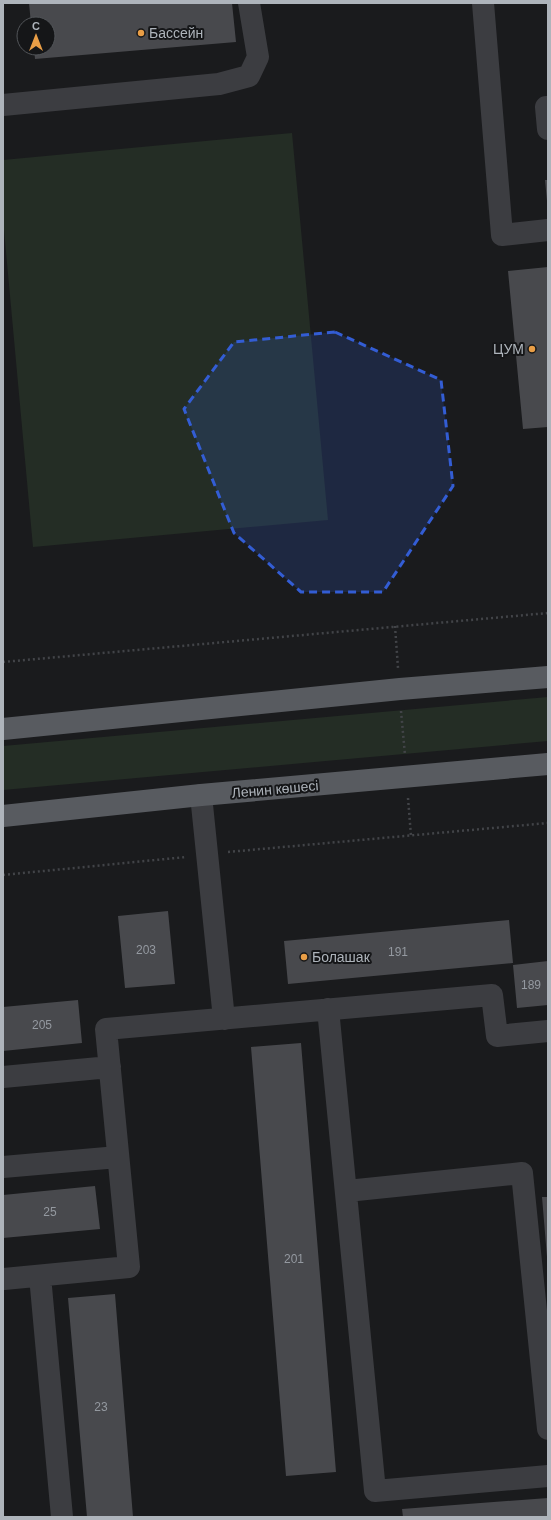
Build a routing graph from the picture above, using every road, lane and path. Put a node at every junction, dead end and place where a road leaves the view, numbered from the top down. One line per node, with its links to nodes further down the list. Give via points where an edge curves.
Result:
1 (249, 3): 3 (lane, via 258,57 248,76 219,84)
2 (483, 3): 6 (lane, via 502,235)
3 (3, 105)
4 (548, 107): 5 (lane)
5 (548, 129)
6 (548, 230)
7 (548, 613): 8 (path)
8 (395, 626): 9 (path); 11 (path)
9 (3, 662)
10 (548, 677): 11 (main road)
11 (400, 689): 12 (main road); 14 (path)
12 (3, 728)
13 (548, 764): 14 (main road, Ленин көшесі)
14 (407, 777): 15 (main road, Ленин көшесі); 18 (path)
15 (201, 795): 16 (main road, Ленин көшесі); 19 (lane)
16 (3, 816)
17 (548, 823): 18 (path)
18 (412, 836): 19 (path)
19 (207, 854): 20 (path); 22 (lane)
20 (3, 875)
21 (328, 1009): 22 (lane); 23 (lane, via 492,995 497,1036); 28 (lane)
22 (224, 1019): 24 (lane, via 106,1029)
23 (548, 1031)
24 (110, 1067): 25 (lane); 26 (lane)
25 (3, 1077)
26 (118, 1157): 27 (lane); 29 (lane, via 129,1267)
27 (3, 1167)
28 (346, 1192): 31 (lane, via 522,1174); 32 (lane, via 375,1492)
29 (40, 1276): 30 (lane); 33 (lane)
30 (4, 1278)
31 (548, 1429)
32 (548, 1476)
33 (62, 1517)

